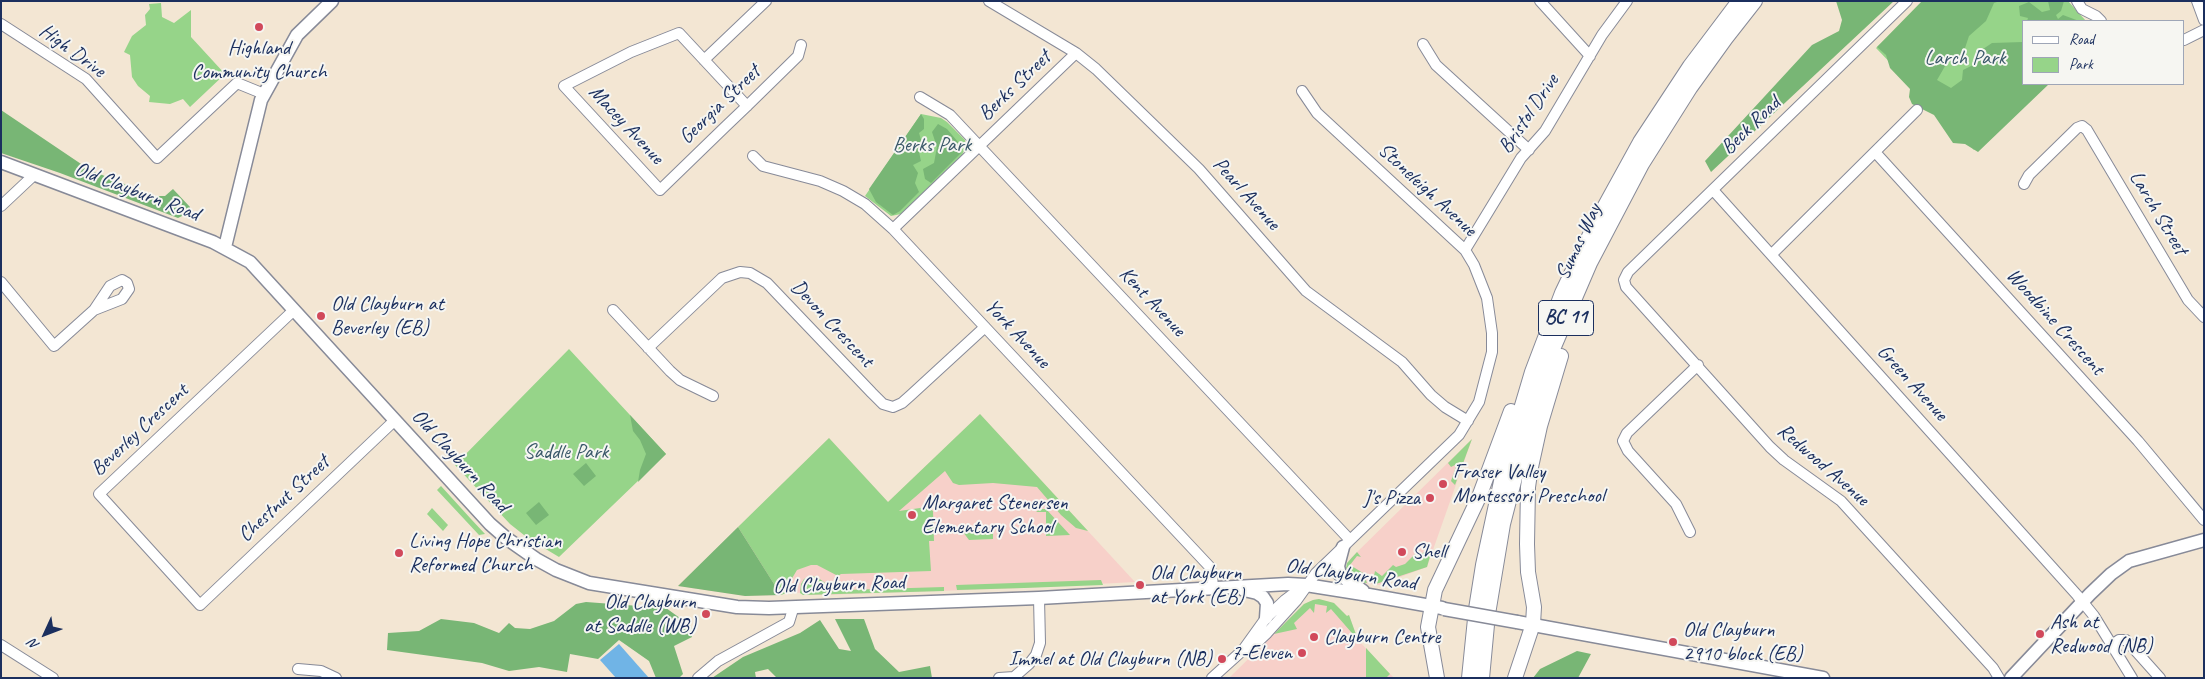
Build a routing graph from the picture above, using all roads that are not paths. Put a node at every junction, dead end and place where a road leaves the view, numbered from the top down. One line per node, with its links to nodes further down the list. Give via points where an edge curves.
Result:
1 (332, 1): 22 (main road, via 297,35)
2 (766, 1): 20 (street)
3 (989, 1): 18 (street, Pearl Avenue)
4 (1540, 1): 19 (street)
5 (1627, 1): 19 (street, Bristol Drive)
6 (1739, 1): 37 (highway, Sumas Way / BC 11, via 1666,102)
7 (1755, 1): 31 (highway, Sumas Way / BC 11, via 1690,88)
8 (1907, 1): 35 (street, Beck Road)
9 (2197, 1): 12 (street)
10 (2083, 4): 11 (street)
11 (2099, 19)
12 (2204, 20)
13 (1, 24): 22 (street, High Drive, via 86,79 157,158 237,83)
14 (2204, 30): 15 (street)
15 (2185, 40)
16 (801, 44): 24 (street, Georgia Street, via 798,56)
17 (1423, 44): 27 (street, via 1436,65)
18 (1076, 53): 26 (street, Berks Street); 53 (street, Pearl Avenue, via 1199,169 1306,291 1402,362 1438,401)
19 (1590, 56): 27 (street, Bristol Drive, via 1545,131)
20 (704, 60): 24 (street); 34 (street, Macey Avenue, via 679,33 631,52 564,86)
21 (1302, 91): 40 (street, Stoneleigh Avenue, via 1316,113)
22 (264, 94): 39 (main road)
23 (920, 97): 26 (street, Kent Avenue, via 950,115)
24 (746, 106): 34 (street, Georgia Street)
25 (1918, 110): 28 (street)
26 (980, 147): 38 (street, Berks Street); 57 (street, Kent Avenue)
27 (1529, 150): 40 (street, Bristol Drive)
28 (1875, 152): 41 (street); 54 (street, Woodbine Crescent, via 2138,441)
29 (754, 156): 38 (street, York Avenue, via 763,166 820,181 843,191 865,204)
30 (1, 162): 32 (main road, Old Clayburn Road)
31 (1642, 164): 68 (highway, via 1568,337 1534,446 1527,516); 81 (highway, Sumas Way / BC 11, via 1606,230 1571,306 1553,349 1528,427 1495,569)
32 (34, 175): 36 (street); 39 (main road, Old Clayburn Road)
33 (2024, 184): 47 (street, Larch Street, via 2029,175 2077,128 2082,126 2088,130 2188,300)
34 (660, 190)
35 (1713, 190): 41 (street, Green Avenue); 42 (street, Beck Road, via 1628,272)
36 (1, 206)
37 (1596, 222): 65 (highway, via 1581,244 1544,319 1482,489 1435,590); 80 (highway, Sumas Way / BC 11, via 1546,334 1505,463 1483,565)
38 (893, 229): 48 (street, York Avenue)
39 (225, 247): 45 (main road, Old Clayburn Road, via 250,262)
40 (1464, 250): 53 (street, Stoneleigh Avenue, via 1487,298 1492,333 1485,387)
41 (1772, 254): 63 (street, Green Avenue)
42 (1624, 280): 50 (street, Redwood Avenue, via 1626,287)
43 (1, 282): 44 (street, via 54,346)
44 (94, 310)
45 (294, 310): 52 (main road, Old Clayburn Road); 64 (street, Beverley Crescent, via 99,494)
46 (613, 310): 49 (street)
47 (2204, 318)
48 (985, 327): 49 (street, Devon Crescent, via 912,395 893,407 883,404 767,283 750,273 740,272 722,278); 60 (street, York Avenue, via 1209,566)
49 (648, 348): 51 (street, via 680,380)
50 (1698, 366): 55 (street, via 1627,433 1623,441 1628,451 1676,504); 84 (street, Redwood Avenue, via 1784,460 1840,501)
51 (713, 396)
52 (394, 421): 64 (street, Chestnut Street); 66 (main road, Old Clayburn Road, via 490,524 525,552 556,570 589,583 651,595 737,607)
53 (1468, 421): 57 (street, Stoneleigh Avenue, via 1449,446)
54 (2204, 520)
55 (1690, 532)
56 (2204, 540): 63 (main road, via 2129,561)
57 (1347, 544): 58 (street, Stoneleigh Avenue); 61 (main road, via 1338,566 1340,576)
58 (1306, 585): 59 (main road, Old Clayburn Road); 61 (main road, Old Clayburn Road); 67 (street, via 1289,595); 71 (street, via 1267,633 1251,648)
59 (1232, 587): 60 (main road, Old Clayburn Road); 67 (main road, via 1257,593 1263,598 1267,603)
60 (1213, 588): 62 (main road, Old Clayburn Road)
61 (1369, 594): 65 (main road, Old Clayburn Road)
62 (1039, 598): 66 (main road, Old Clayburn Road); 77 (street, via 1040,643 1036,655)
63 (2082, 602): 69 (street, Green Avenue); 85 (main road)
64 (200, 605)
65 (1438, 608): 68 (main road, Old Clayburn Road, bridge); 79 (highway, via 1428,627)
66 (793, 609): 75 (street, via 789,622 718,661)
67 (1266, 618): 71 (street)
68 (1533, 624): 82 (highway); 83 (main road, Old Clayburn Road)
69 (2112, 644): 86 (street, Green Avenue); 87 (street, via 2126,640)
70 (1, 645): 73 (street)
71 (1243, 650): 78 (street)
72 (298, 669): 74 (street, via 321,671)
73 (53, 678)
74 (336, 678)
75 (698, 678)
76 (1000, 678): 77 (street)
77 (1014, 678)
78 (1212, 678)
79 (1437, 678)
80 (1469, 678)
81 (1482, 678)
82 (1515, 678)
83 (1824, 678)
84 (1999, 678)
85 (2011, 678)
86 (2132, 678)
87 (2160, 678)

